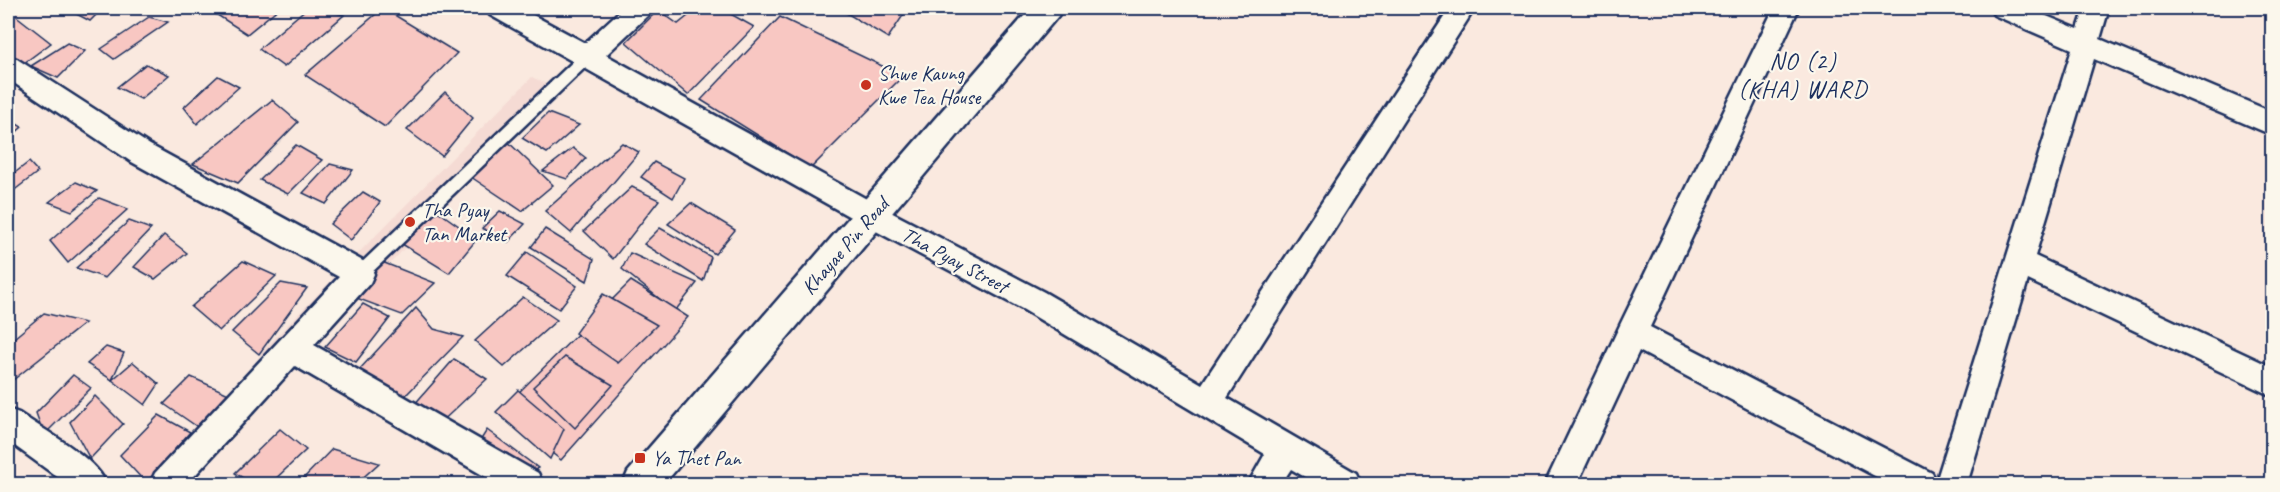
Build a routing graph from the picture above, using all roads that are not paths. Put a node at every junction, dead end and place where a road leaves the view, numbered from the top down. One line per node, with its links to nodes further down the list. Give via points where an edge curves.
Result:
1 (499, 8): 9 (street, Tha Pyay Street)
2 (639, 8): 9 (street)
3 (1048, 8): 12 (main road, Khayae Pin Road)
4 (1463, 8): 18 (street)
5 (1786, 8): 15 (street)
6 (2003, 8): 8 (street)
7 (2097, 8): 8 (street)
8 (2086, 44): 11 (street); 13 (street)
9 (588, 56): 12 (street, Tha Pyay Street); 14 (lane)
10 (8, 66): 14 (street, via 140,153)
11 (2272, 124)
12 (871, 215): 18 (street, Tha Pyay Street, via 1034,301); 24 (main road, Khayae Pin Road)
13 (2018, 262): 17 (street); 29 (street)
14 (360, 274): 16 (street)
15 (1630, 332): 27 (street); 28 (street)
16 (293, 349): 22 (street); 23 (street)
17 (2272, 382)
18 (1206, 404): 20 (street, Tha Pyay Street)
19 (8, 423): 21 (street)
20 (1285, 450): 25 (street); 26 (street, Tha Pyay Street)
21 (90, 484)
22 (166, 484)
23 (527, 484)
24 (641, 484)
25 (1264, 484)
26 (1345, 484)
27 (1561, 484)
28 (1921, 484)
29 (1950, 484)

